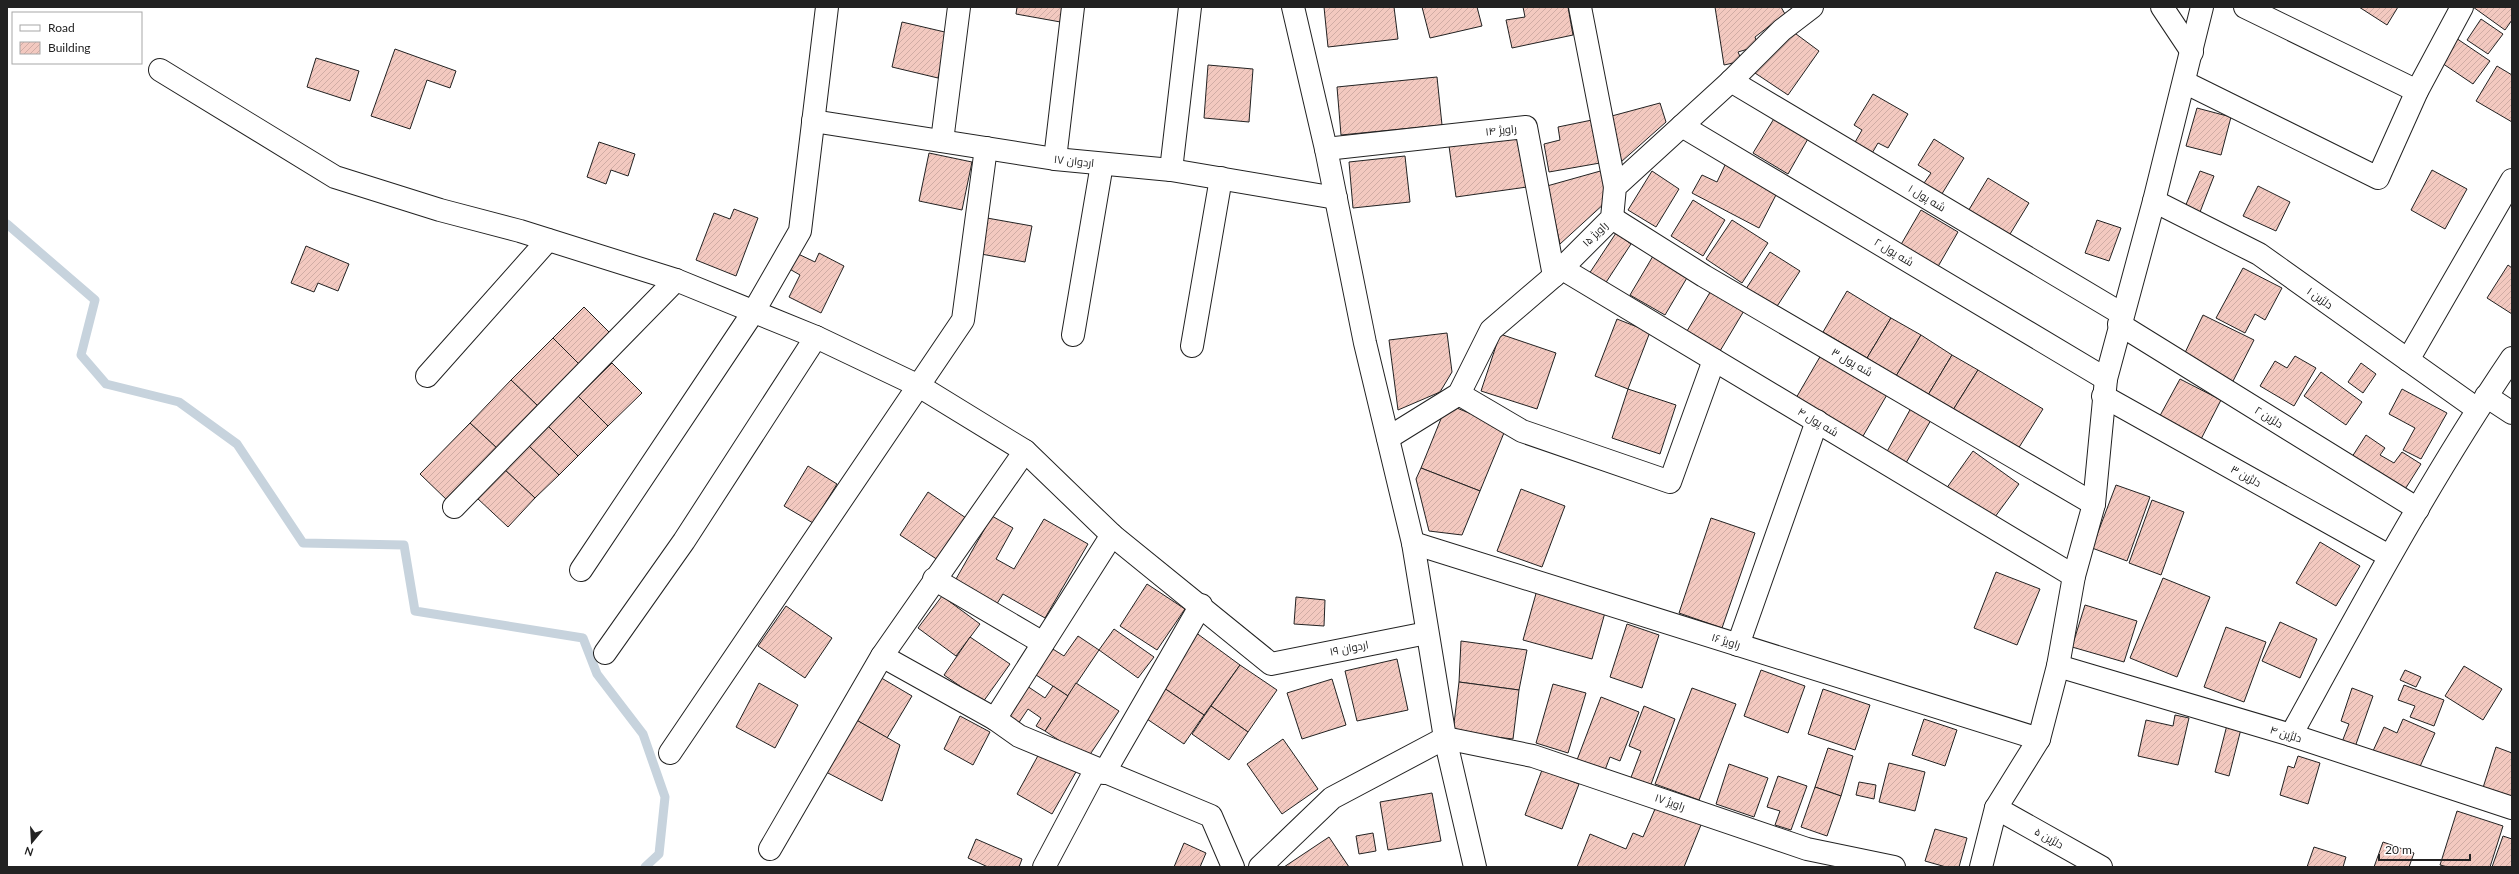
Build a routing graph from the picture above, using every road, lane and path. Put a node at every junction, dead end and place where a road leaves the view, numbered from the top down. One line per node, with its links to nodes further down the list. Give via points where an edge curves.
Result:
1 (826, 7): 17 (street)
2 (959, 7): 19 (street)
3 (1073, 7): 22 (street)
4 (1190, 7): 24 (street)
5 (1293, 7): 21 (street)
6 (1580, 7): 27 (street, راویژ ۱۵)
7 (1812, 7): 14 (street, via 1782,30)
8 (2162, 7): 12 (street)
9 (2202, 7): 12 (street)
10 (2245, 7): 16 (street)
11 (2460, 8): 16 (street)
12 (2192, 52): 15 (street)
13 (160, 70): 31 (street, via 335,177)
14 (1732, 82): 18 (street); 35 (street, شه پول ۱)
15 (2184, 82): 16 (street, via 2378,178); 29 (street)
16 (2417, 91)
17 (813, 121): 19 (street, اردوان ۱۷); 34 (street, via 800,231)
18 (1682, 126): 27 (street); 44 (street, شه پول ۲)
19 (942, 141): 20 (street, اردوان ۱۷)
20 (986, 148): 22 (street, اردوان ۱۷); 43 (street, via 963,320)
21 (1326, 149): 28 (street); 32 (street, راویژ ۱۴, via 1526,127)
22 (1055, 159): 23 (street, اردوان ۱۷)
23 (1102, 164): 24 (street, اردوان ۱۷); 36 (street)
24 (1171, 170): 25 (street, اردوان ۱۷)
25 (1221, 178): 28 (street, اردوان ۱۷); 38 (street)
26 (2512, 180): 41 (street)
27 (1615, 187): 30 (street, راویژ ۱۵)
28 (1336, 198): 49 (street, via 1365,343)
29 (2154, 201): 35 (street); 41 (street, دلژین ۱, via 2259,254)
30 (1612, 218): 32 (street, راویژ ۱۵); 51 (street, شه پول ۳, via 1704,276)
31 (548, 240): 33 (street); 42 (street)
32 (1557, 272): 40 (street, شه پول ۴); 45 (street, راویژ ۱۵, via 1491,330)
33 (676, 280): 34 (street); 52 (street)
34 (754, 311): 37 (street); 57 (street)
35 (2121, 319): 44 (street); 53 (street, دلژین ۲)
36 (1073, 335)
37 (816, 337): 43 (street); 64 (street, via 684,542)
38 (1192, 346)
39 (2512, 358): 46 (street)
40 (1714, 360): 45 (street, via 1670,482 1522,431); 48 (street, شه پول ۴)
41 (2408, 360): 46 (street, دلژین ۱)
42 (427, 376)
43 (919, 386): 50 (street); 71 (street)
44 (2104, 387): 51 (street); 56 (street, دلژین ۳)
45 (1459, 394): 49 (street)
46 (2482, 402): 47 (street, دلژین ۱); 53 (street)
47 (2512, 413)
48 (1817, 421): 58 (street, شه پول ۴); 63 (street)
49 (1388, 438): 55 (street)
50 (1025, 451): 54 (street); 59 (street)
51 (2094, 504): 58 (street)
52 (454, 507)
53 (2418, 509): 56 (street)
54 (1112, 535): 60 (street); 62 (street)
55 (1413, 543): 61 (street); 63 (street, راویژ ۱۶)
56 (2389, 556): 68 (street)
57 (581, 570)
58 (2074, 576): 66 (street)
59 (934, 579): 62 (street); 65 (street)
60 (1201, 605): 61 (street, اردوان ۱۹, via 1271,664); 72 (street)
61 (1427, 633): 69 (street)
62 (1043, 643): 67 (street)
63 (1738, 645): 70 (street, راویژ ۱۶)
64 (605, 653)
65 (882, 656): 67 (street); 75 (street)
66 (2058, 666): 68 (street, دلژین ۴); 70 (street)
67 (995, 719): 72 (street, via 1019,736)
68 (2291, 735): 74 (street, دلژین ۴)
69 (1445, 738): 78 (street, via 1332,798); 79 (street); 80 (street, راویژ ۱۷, via 1533,756 1807,849)
70 (2039, 739): 73 (street)
71 (670, 753)
72 (1100, 771): 76 (street); 77 (street, via 1210,816)
73 (1996, 808): 81 (street); 82 (street, دلژین ۵)
74 (2512, 808)
75 (770, 849)
76 (1046, 866)
77 (1233, 867)
78 (1260, 867)
79 (1475, 867)
80 (1894, 867)
81 (1981, 867)
82 (2101, 867)

